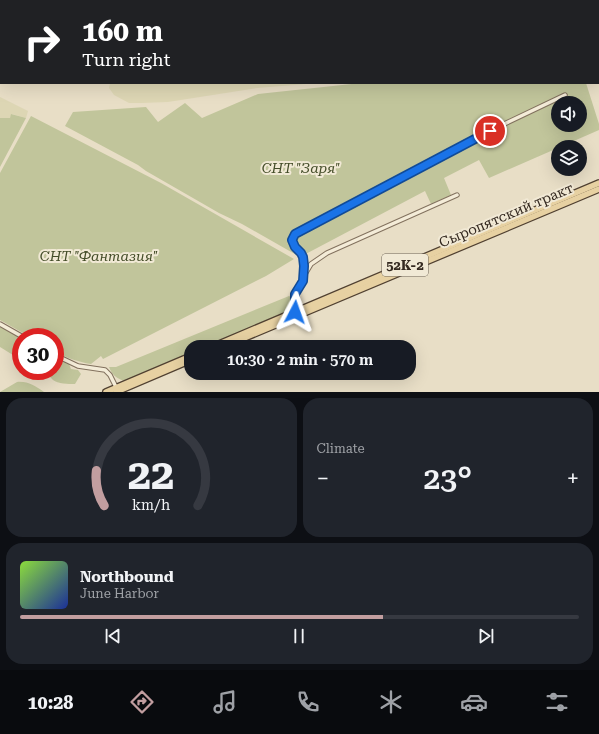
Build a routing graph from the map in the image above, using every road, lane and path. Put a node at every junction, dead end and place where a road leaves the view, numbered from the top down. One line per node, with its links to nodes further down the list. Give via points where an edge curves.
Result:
1 (565, 95): 5 (street, via 500,126 295,234 292,240 303,257)
2 (599, 183): 6 (main road, Сыропятский тракт / 52К-2)
3 (599, 189): 10 (main road, Сыропятский тракт / 52К-2)
4 (457, 195): 5 (street, via 328,253 311,264)
5 (304, 275): 6 (street, via 295,294)
6 (295, 312): 9 (main road, Сыропятский тракт / 52К-2)
7 (0, 324): 8 (street)
8 (12, 331)
9 (229, 340)
10 (240, 340)
11 (64, 359): 14 (street, via 78,366 105,370)
12 (184, 359): 14 (main road)
13 (184, 363): 14 (main road)
14 (117, 391): 15 (main road)
15 (106, 392)

